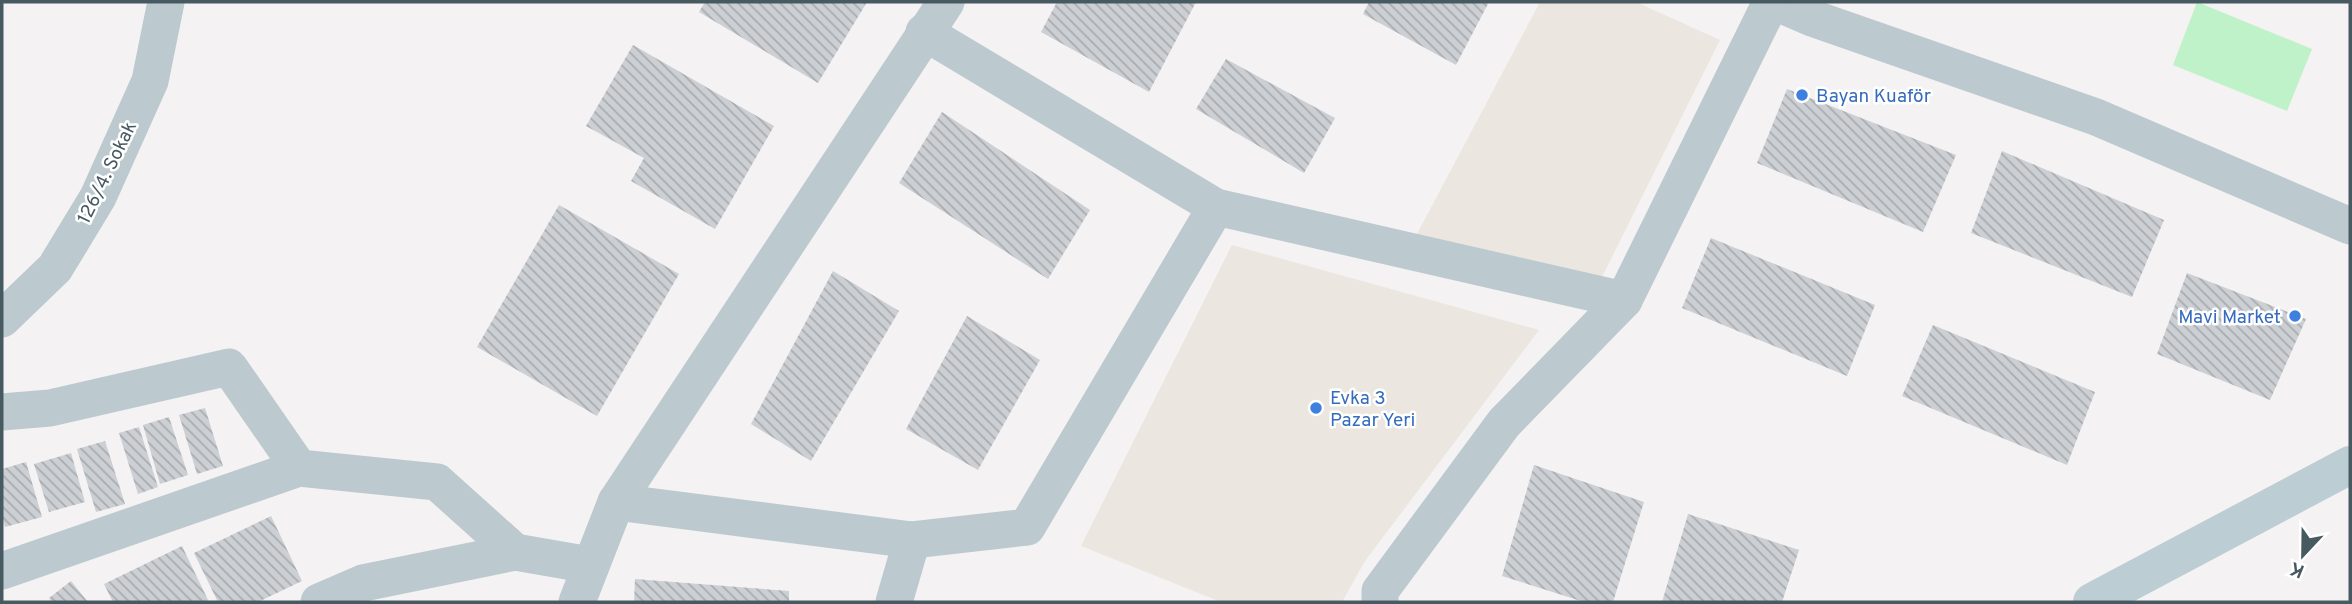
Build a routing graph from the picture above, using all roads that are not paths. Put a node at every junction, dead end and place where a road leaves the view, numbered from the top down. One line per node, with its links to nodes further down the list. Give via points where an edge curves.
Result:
1 (166, 2): 9 (street, 126/4. Sokak, via 150,80 98,197 55,268)
2 (946, 2): 5 (street)
3 (1773, 2): 4 (street); 8 (street)
4 (1816, 10): 7 (street, via 2096,117)
5 (924, 32): 6 (street); 13 (street)
6 (1216, 207): 8 (street); 14 (street, via 1027,527)
7 (2350, 226)
8 (1624, 300): 21 (street, via 1504,423 1380,591)
9 (2, 319)
10 (2, 412): 12 (street, via 50,408 229,367)
11 (2350, 465): 22 (street)
12 (299, 468): 15 (street, via 437,482); 17 (street)
13 (616, 502): 14 (street); 16 (street)
14 (912, 540): 20 (street)
15 (515, 552): 16 (street); 18 (street, via 363,583)
16 (590, 565): 19 (street)
17 (2, 571)
18 (319, 602)
19 (577, 602)
20 (894, 602)
21 (1380, 602)
22 (2092, 602)

